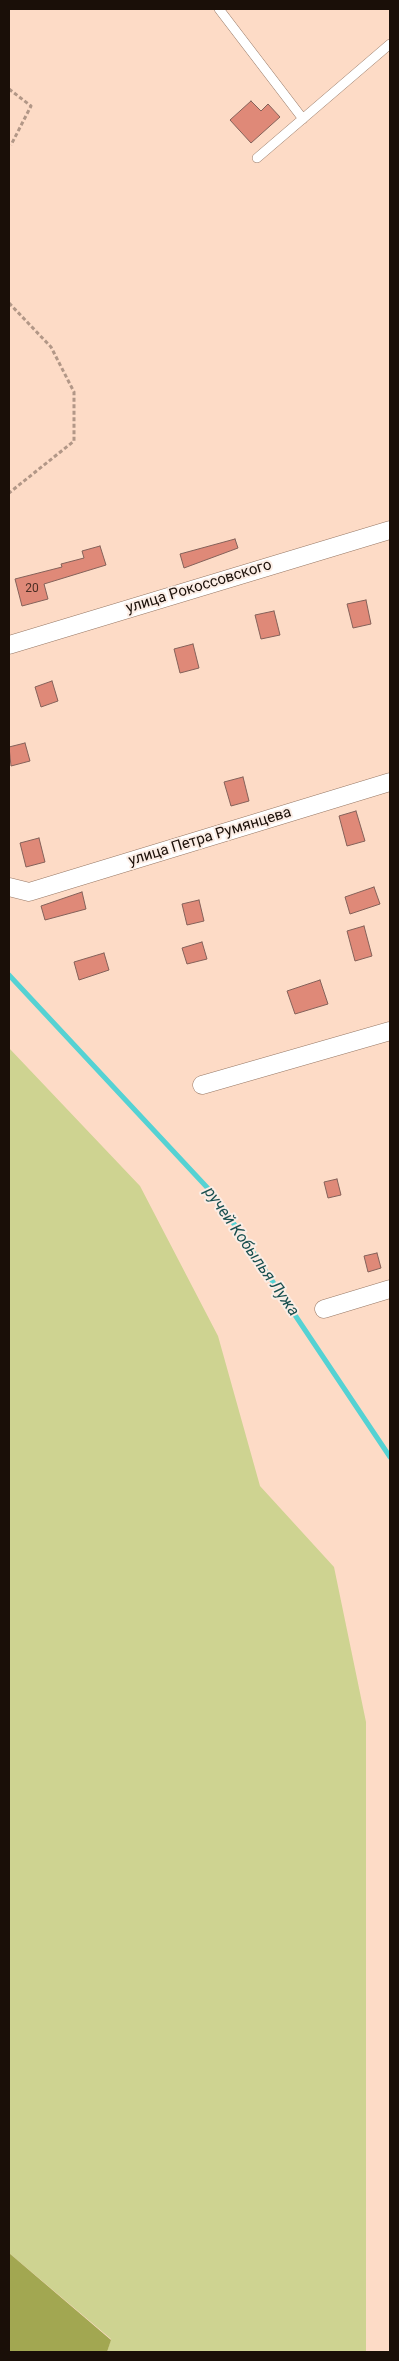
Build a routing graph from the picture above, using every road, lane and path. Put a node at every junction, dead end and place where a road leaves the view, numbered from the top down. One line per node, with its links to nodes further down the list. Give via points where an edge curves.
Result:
1 (219, 9): 4 (lane)
2 (390, 44): 4 (lane)
3 (9, 89): 5 (path, via 31,106)
4 (303, 119): 6 (lane)
5 (11, 145)
6 (256, 158)
7 (9, 303): 8 (path, via 50,348 74,392 74,441)
8 (9, 493)
9 (390, 530): 10 (street, улица Рокоссовского)
10 (9, 645)
11 (390, 782): 12 (street, улица Петра Румянцева, via 29,892)
12 (9, 887)
13 (390, 1031): 14 (street)
14 (202, 1085)
15 (390, 1289): 16 (street)
16 (324, 1310)

